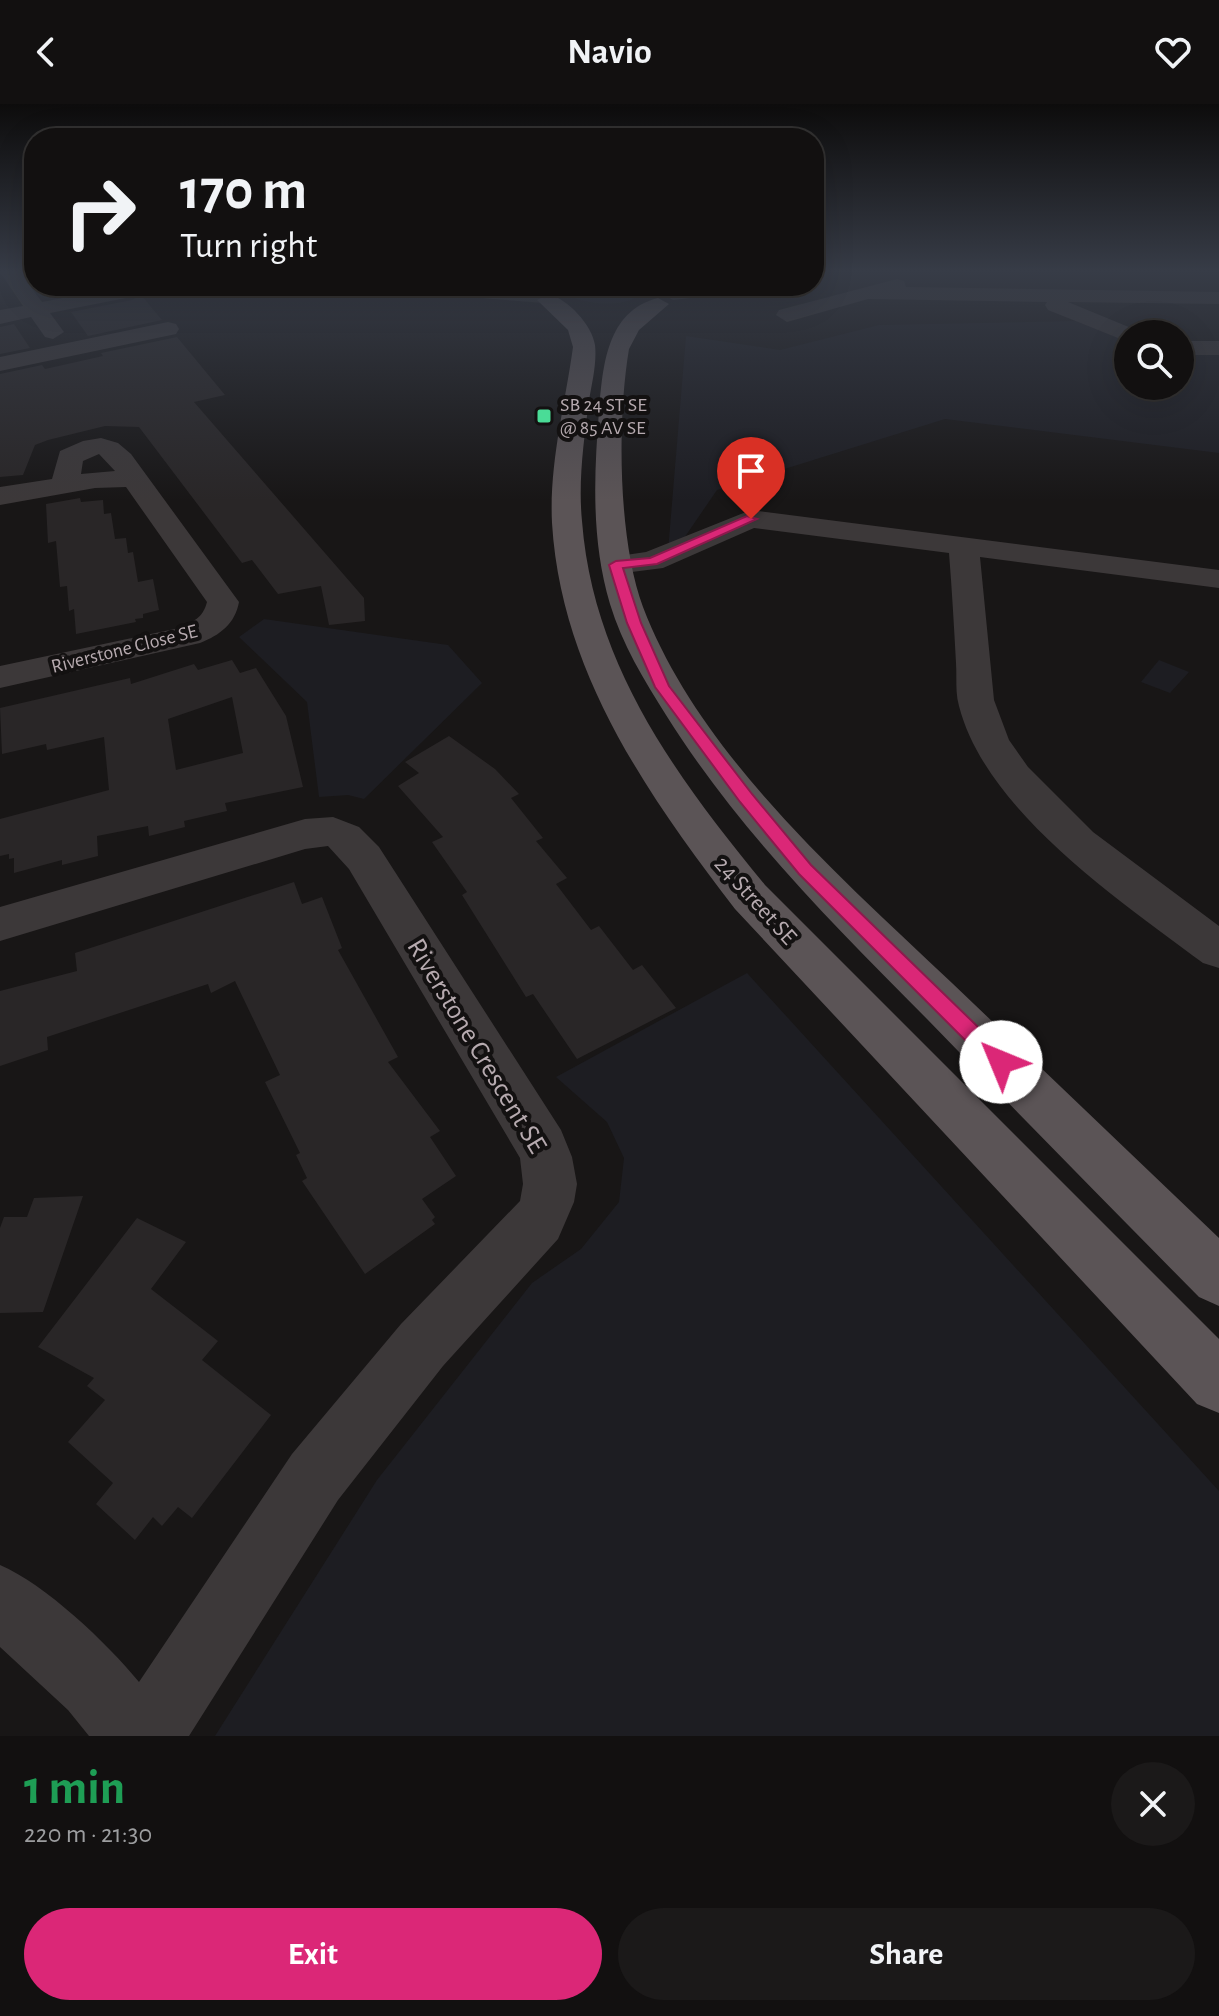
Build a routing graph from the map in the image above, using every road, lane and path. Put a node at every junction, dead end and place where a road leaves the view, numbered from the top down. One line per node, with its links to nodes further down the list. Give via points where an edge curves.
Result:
1 (75, 348): 4 (street)
2 (584, 348): 14 (main road, 24 Street SE, via 567,491 573,575 583,622 637,743 689,821 750,897)
3 (618, 348): 8 (main road, via 607,484)
4 (66, 350): 5 (street)
5 (0, 364)
6 (0, 496): 10 (street, Riverstone Close SE, via 134,478 223,602 221,615 203,631)
7 (964, 548): 8 (street, via 751,519 652,561); 9 (street); 12 (street, via 977,706 995,747 1025,788 1072,836)
8 (616, 565): 13 (main road, via 634,623 663,687 805,869)
9 (1219, 579)
10 (0, 677)
11 (0, 924): 17 (street, Riverstone Crescent SE, via 305,834 330,829 344,835 364,858 542,1147 550,1174 547,1205 539,1220 422,1345 315,1477)
12 (1219, 950)
13 (1219, 1277)
14 (1219, 1382)
15 (0, 1600): 16 (street, via 94,1684)
16 (135, 1736)
17 (146, 1736)

